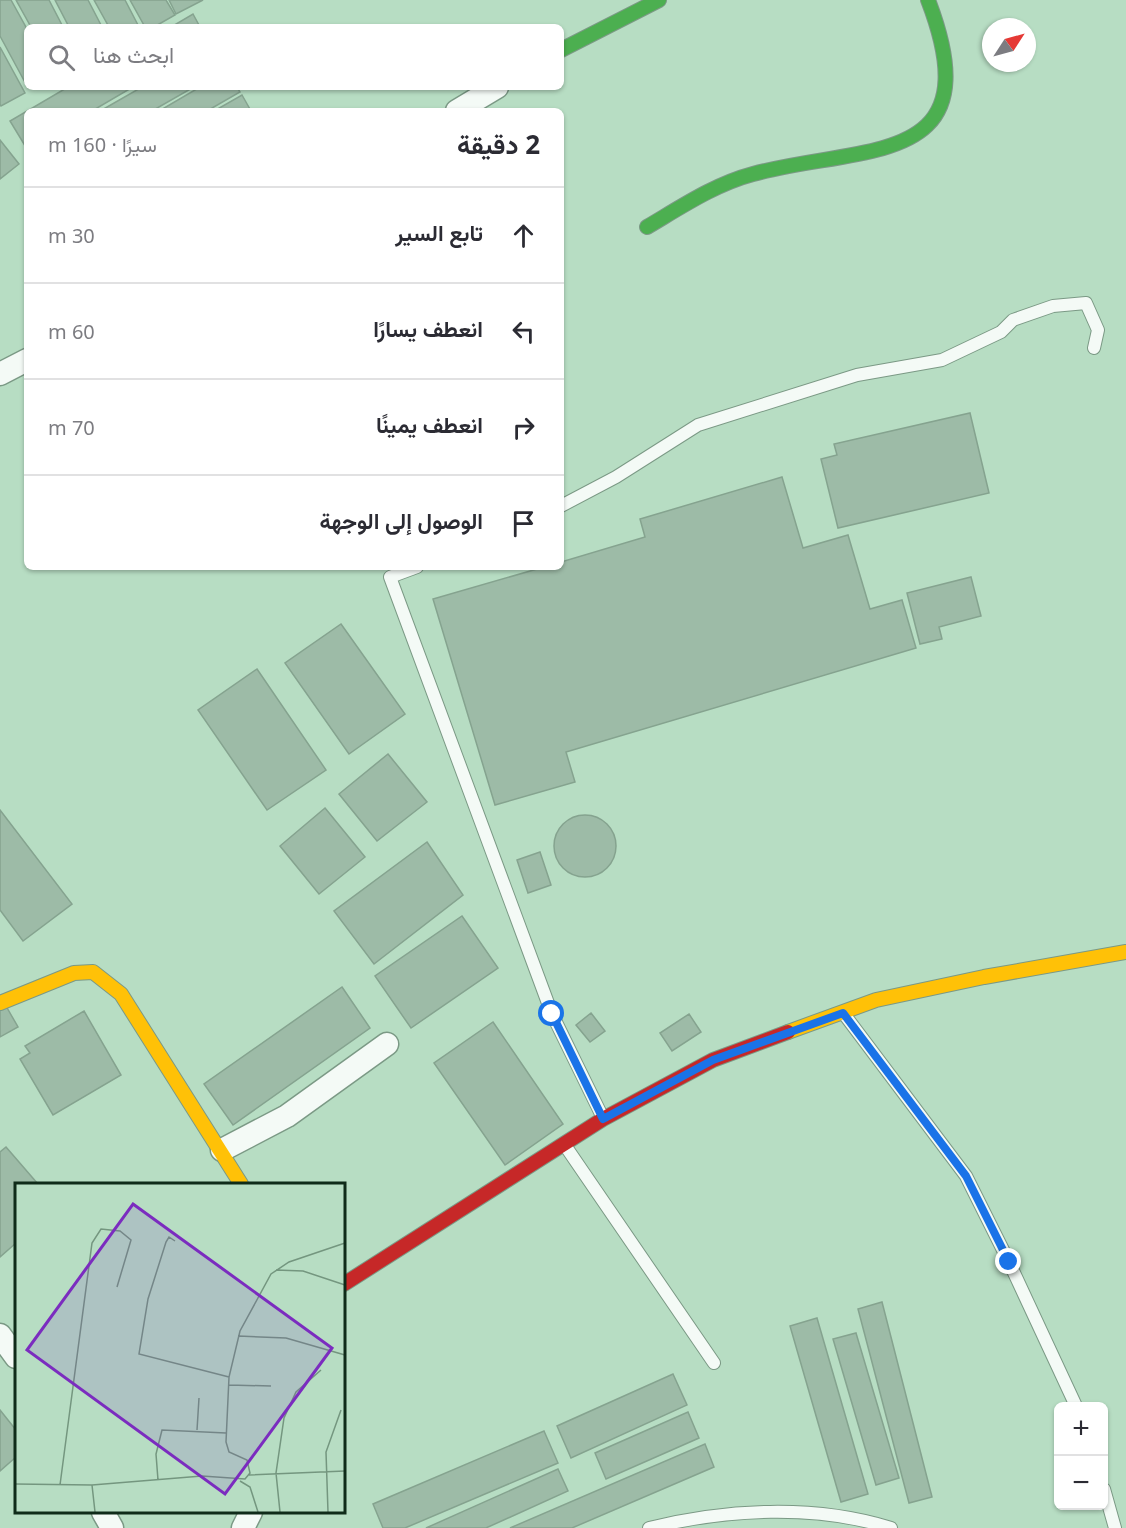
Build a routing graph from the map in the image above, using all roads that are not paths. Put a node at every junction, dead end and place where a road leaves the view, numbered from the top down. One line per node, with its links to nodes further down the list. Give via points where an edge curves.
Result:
1 (659, 0): 3 (street)
2 (928, 0): 6 (street, via 941,35 944,100 934,120 918,133 885,148 784,166 728,182)
3 (564, 48)
4 (492, 90): 5 (street)
5 (462, 108)
6 (647, 227)
7 (1094, 348): 10 (lane, via 1098,330 1086,303 1053,306 1013,320 1001,332 942,360 857,375 698,425)
8 (24, 362): 9 (street)
9 (0, 374)
10 (564, 504)
11 (409, 570): 16 (lane, via 390,577 552,1014)
12 (1126, 951): 14 (street, via 938,986 876,1000)
13 (0, 1003): 18 (street, via 74,973 93,972 121,994)
14 (843, 1013): 16 (street, via 713,1060); 24 (lane, via 966,1176)
15 (387, 1044): 18 (street, via 287,1116)
16 (603, 1119): 17 (street)
17 (564, 1144): 20 (street); 23 (lane)
18 (222, 1150): 19 (street)
19 (240, 1183)
20 (345, 1283)
21 (0, 1335): 22 (street)
22 (15, 1356)
23 (714, 1363)
24 (1074, 1402)
25 (1108, 1503): 32 (lane)
26 (104, 1513): 28 (street)
27 (250, 1513): 29 (street)
28 (112, 1528)
29 (243, 1528)
30 (649, 1528): 31 (lane, via 720,1515 771,1511 833,1516)
31 (891, 1528)
32 (1115, 1528)

